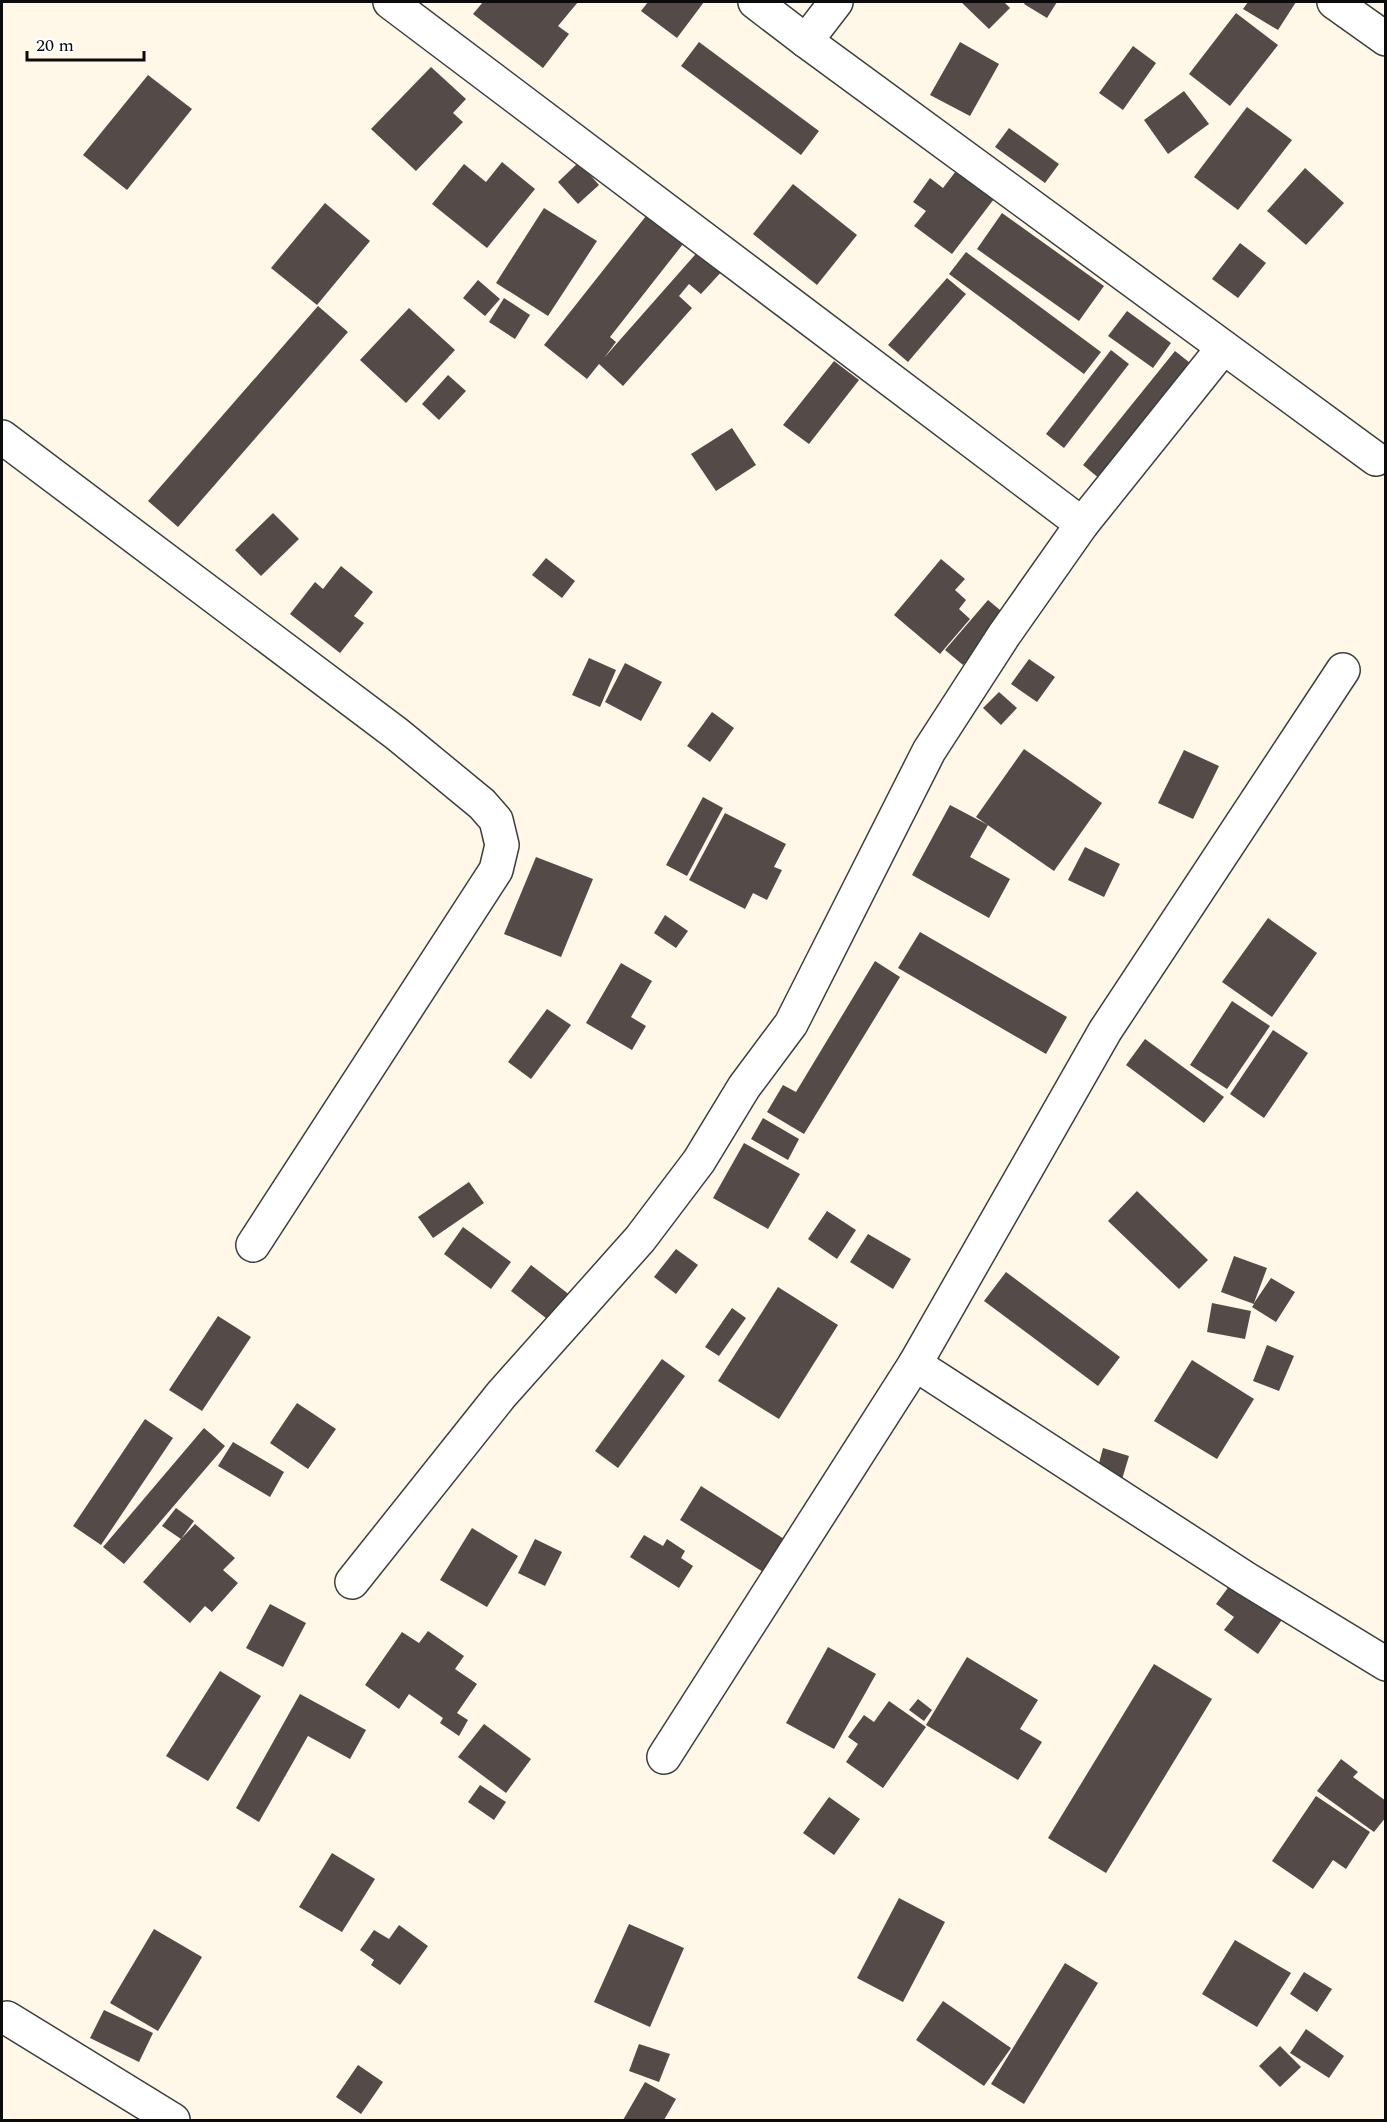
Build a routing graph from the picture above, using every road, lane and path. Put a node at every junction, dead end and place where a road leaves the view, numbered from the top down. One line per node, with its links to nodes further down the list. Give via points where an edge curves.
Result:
1 (390, 2): 10 (street)
2 (755, 2): 6 (street)
3 (836, 2): 6 (street)
4 (1334, 2): 5 (street)
5 (1386, 39)
6 (806, 41): 7 (street)
7 (1223, 348): 9 (street); 10 (street)
8 (2, 437): 12 (street, via 397,734 496,820 502,845 496,870)
9 (1376, 459)
10 (1082, 524): 14 (street, via 929,751 791,1024 744,1087 699,1161 640,1239 501,1395)
11 (1343, 670): 13 (street, via 1105,1031)
12 (253, 1245)
13 (915, 1364): 15 (street, via 1245,1578); 16 (street)
14 (352, 1582)
15 (1386, 1664)
16 (664, 1757)
17 (7, 2018): 18 (street)
18 (173, 2121)

